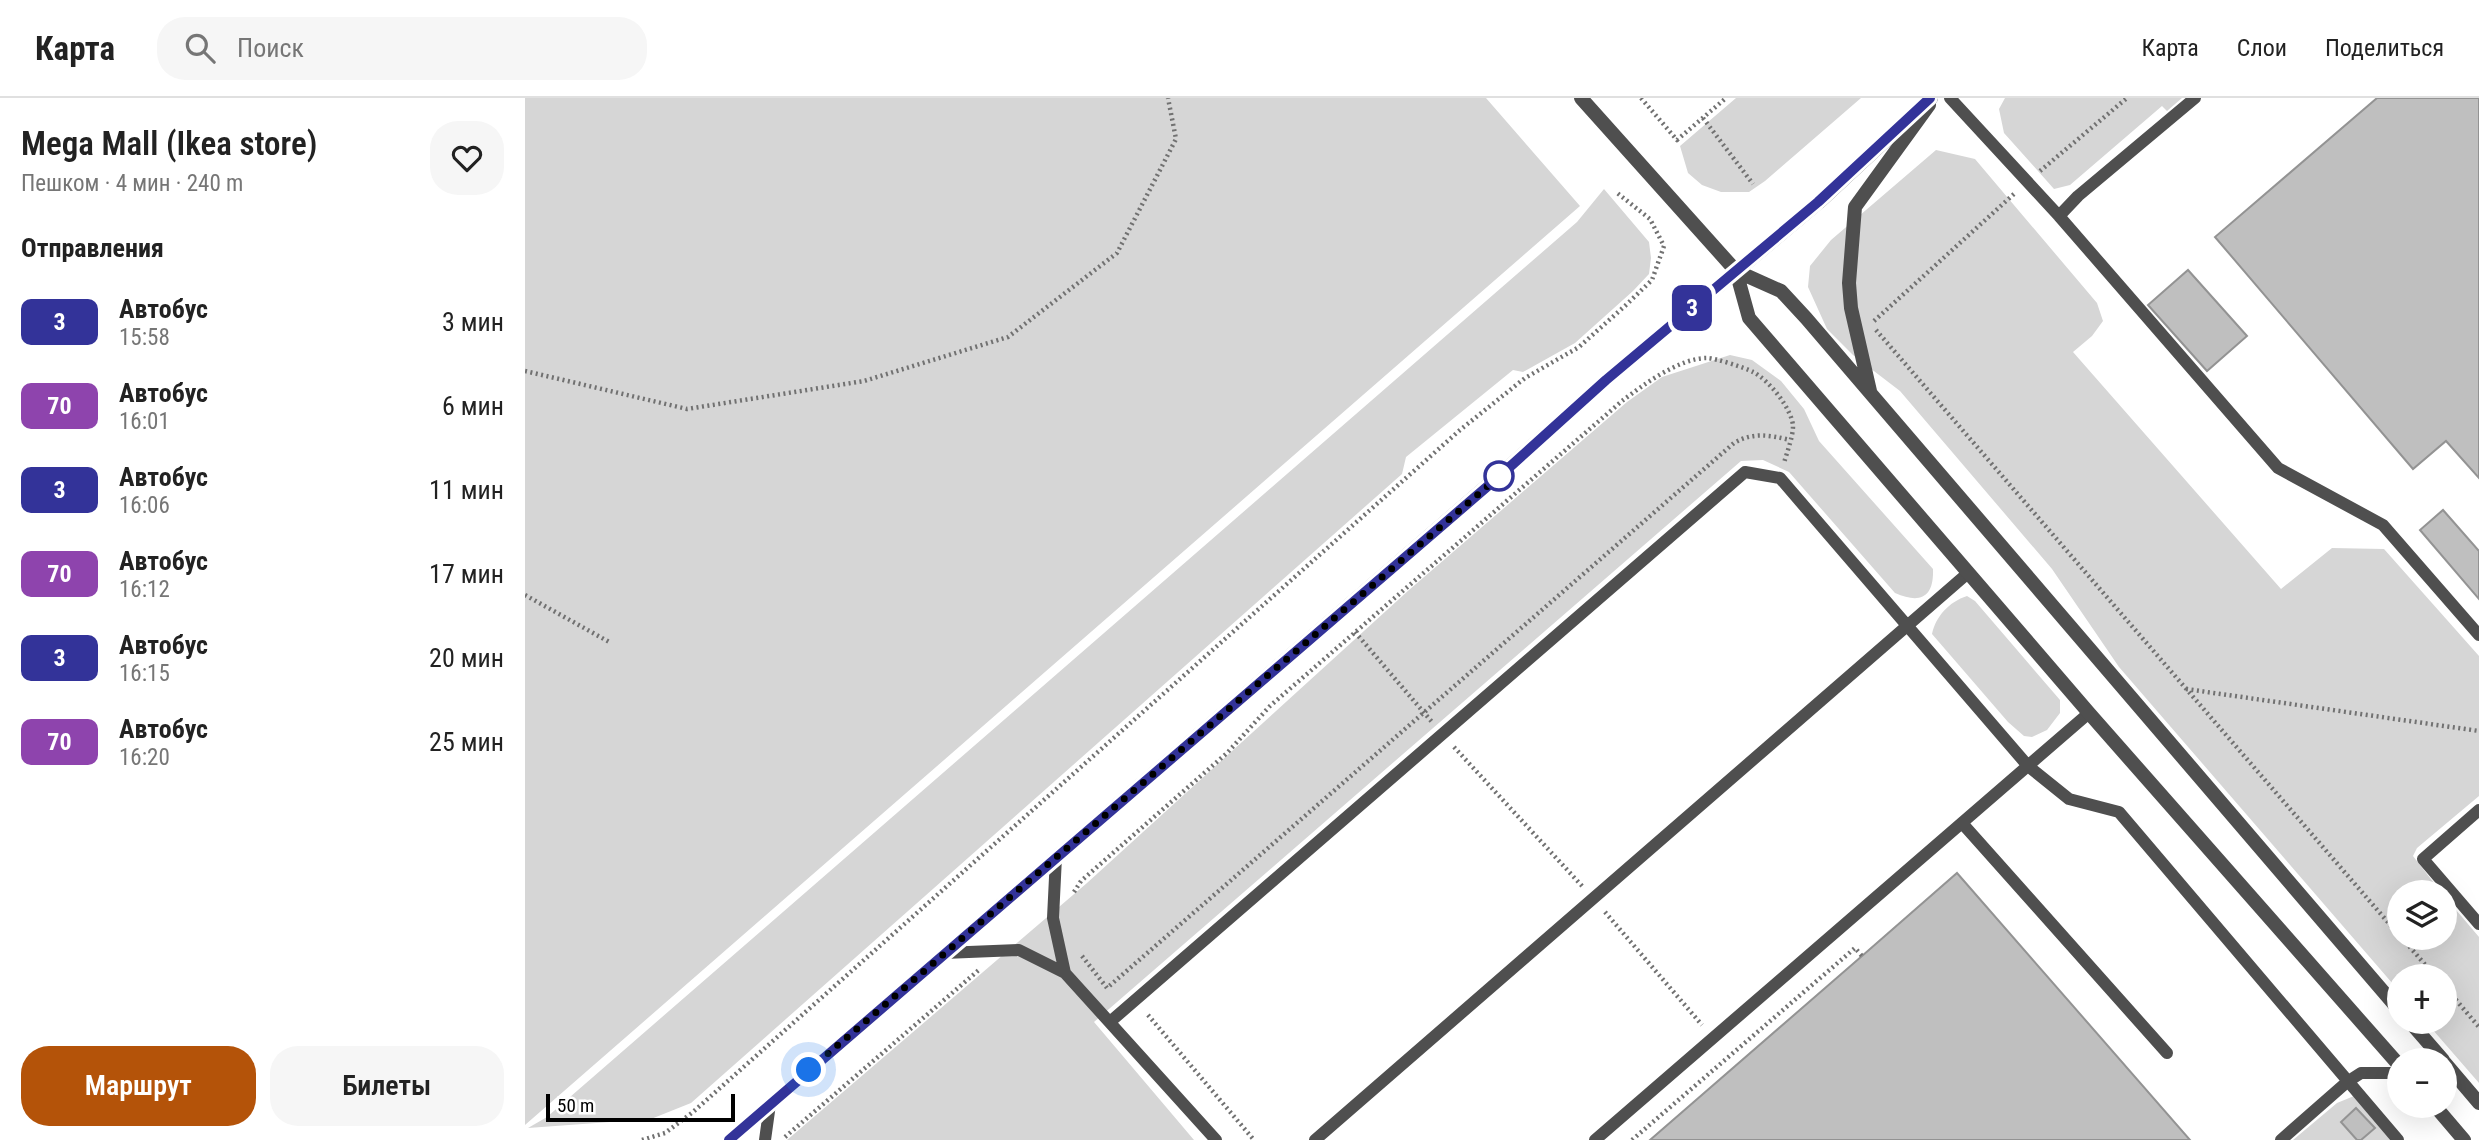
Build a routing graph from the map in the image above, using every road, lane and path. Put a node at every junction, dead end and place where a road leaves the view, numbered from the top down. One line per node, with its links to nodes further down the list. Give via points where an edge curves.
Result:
1 (1168, 98): 19 (path, via 1175,139 1117,253 1007,337 864,381 687,409)
2 (1581, 98): 16 (street)
3 (1641, 98): 11 (path, via 1677,140)
4 (1727, 98): 11 (path)
5 (1932, 98): 16 (main road); 20 (street, via 1855,207 1851,308)
6 (1950, 98): 12 (lane)
7 (2117, 98): 10 (path)
8 (2127, 98): 10 (path)
9 (2195, 98): 15 (lane)
10 (2116, 107): 12 (path)
11 (1703, 118): 13 (path)
12 (2028, 182): 15 (lane); 18 (path)
13 (1753, 184)
14 (1616, 192): 65 (path, via 1650,219 1664,246 1652,280 1579,347 1525,378 1460,430 693,1112 665,1133)
15 (2059, 216): 27 (lane, via 2278,468 2383,525)
16 (1736, 271): 20 (street, via 1781,291); 23 (street, via 1749,318); 37 (main road)
17 (1869, 313): 18 (path)
18 (1871, 324): 29 (path)
19 (525, 372)
20 (1871, 396): 49 (street)
21 (1790, 440): 22 (path); 26 (path, via 1789,410 1753,372 1707,358 1679,365 1622,401); 30 (path, via 1767,434 1734,443)
22 (1780, 478): 25 (lane); 33 (lane, via 1745,472)
23 (1968, 573): 25 (lane); 31 (street)
24 (525, 595): 28 (path)
25 (1907, 625): 34 (lane); 38 (lane)
26 (1355, 632): 30 (path); 39 (path, via 1081,881)
27 (2479, 635)
28 (611, 643)
29 (2186, 690): 32 (path); 40 (path)
30 (1424, 713): 33 (path); 42 (path, via 1107,988)
31 (2089, 713): 34 (lane); 57 (street)
32 (2479, 731)
33 (1442, 734): 38 (path); 52 (lane)
34 (2028, 766): 36 (lane); 61 (lane, via 2069,799 2119,812)
35 (2479, 810): 41 (lane, via 2423,859)
36 (1962, 823): 55 (lane); 58 (lane)
37 (1056, 857): 39 (lane); 44 (main road)
38 (1593, 898): 55 (path); 71 (lane)
39 (1053, 918): 48 (lane)
40 (2387, 920)
41 (2479, 924)
42 (1078, 949)
43 (2413, 950): 46 (path)
44 (944, 953): 48 (lane, via 1019,950); 63 (main road)
45 (1862, 956): 73 (path, via 1855,948)
46 (2425, 964)
47 (981, 968): 68 (path)
48 (1065, 973): 52 (lane)
49 (2387, 996)
50 (2457, 1001): 53 (path)
51 (1148, 1015): 70 (path)
52 (1111, 1021): 69 (lane)
53 (2479, 1027)
54 (2420, 1034): 56 (street)
55 (1713, 1038): 72 (lane)
56 (2432, 1048)
57 (2387, 1051)
58 (2167, 1053)
59 (2387, 1073): 61 (lane, via 2361,1073)
60 (2457, 1077): 62 (street)
61 (2347, 1082): 74 (lane); 75 (lane)
62 (2479, 1103)
63 (770, 1104): 66 (main road); 67 (lane)
64 (2445, 1118): 76 (street)
65 (642, 1140)
66 (729, 1140)
67 (765, 1140)
68 (782, 1140)
69 (1216, 1140)
70 (1254, 1140)
71 (1315, 1140)
72 (1595, 1140)
73 (1632, 1140)
74 (2281, 1140)
75 (2398, 1140)
76 (2464, 1140)

